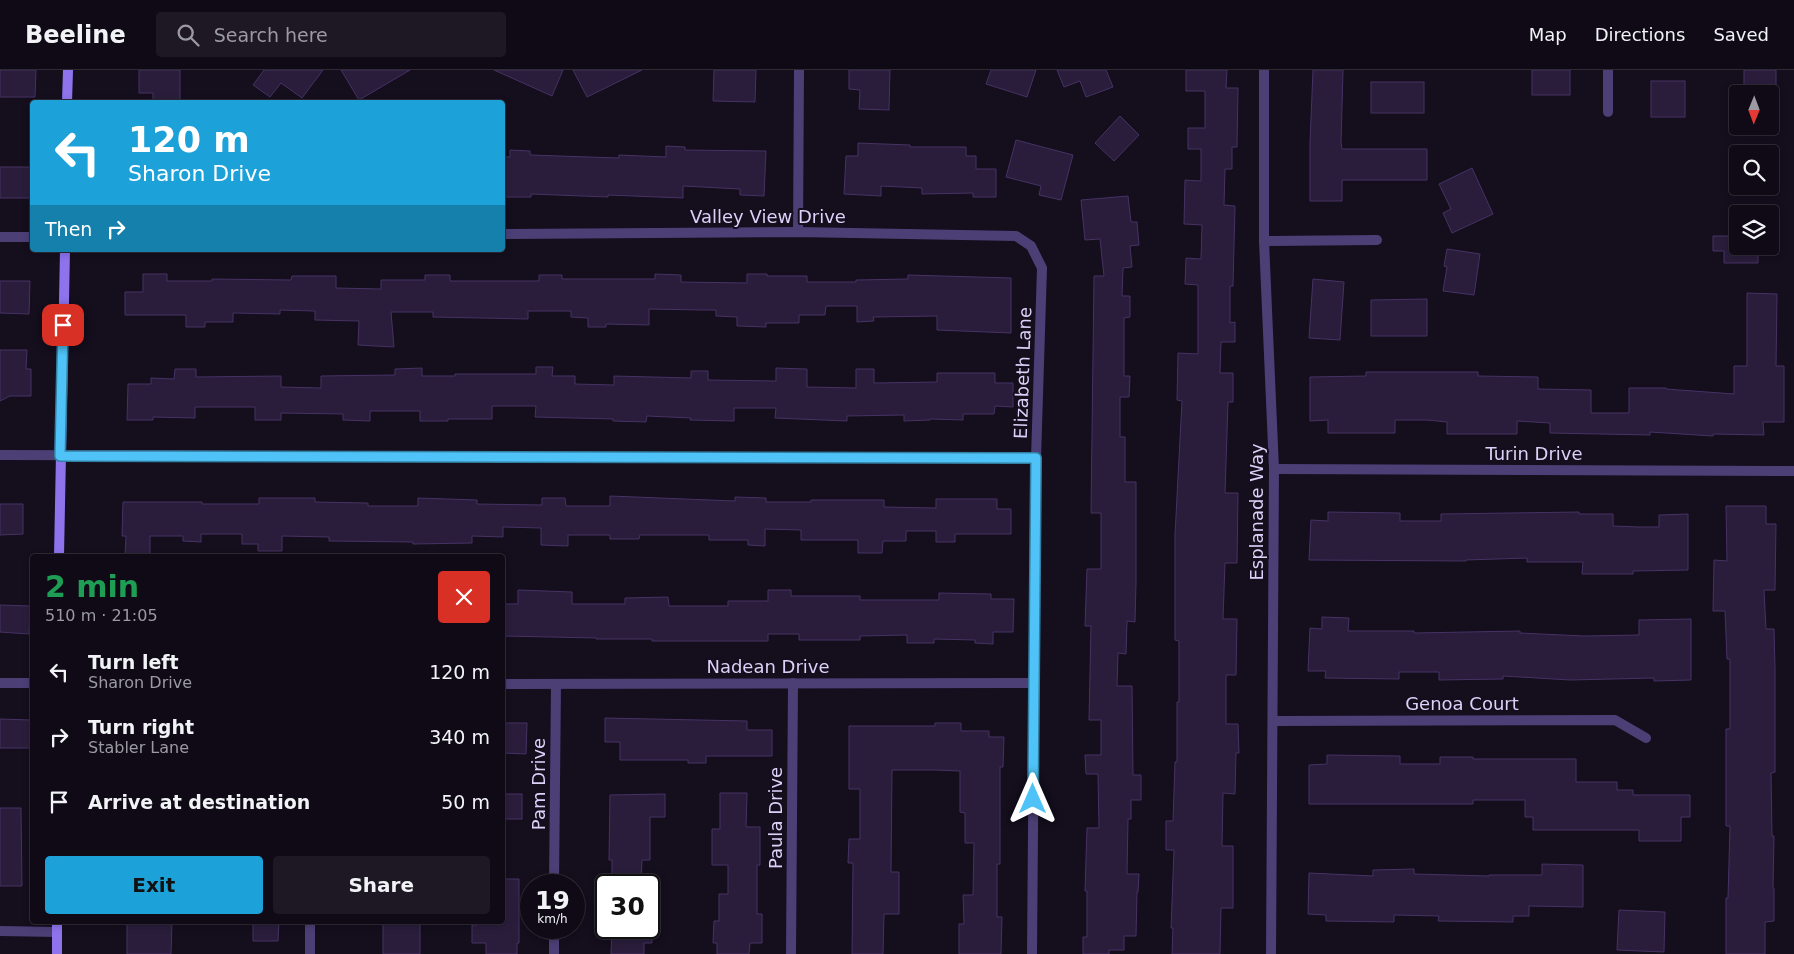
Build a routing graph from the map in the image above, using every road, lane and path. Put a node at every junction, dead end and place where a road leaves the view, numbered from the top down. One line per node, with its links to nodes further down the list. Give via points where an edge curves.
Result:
1 (68, 70): 5 (street)
2 (799, 70): 7 (street)
3 (1264, 70): 11 (street, Esplanade Way)
4 (1608, 70): 6 (street)
5 (67, 100)
6 (1608, 112)
7 (798, 232): 8 (street, Valley View Drive); 13 (street, Valley View Drive, via 1016,236)
8 (505, 234)
9 (0, 237): 10 (street)
10 (30, 237)
11 (1264, 240): 12 (street); 18 (street, Esplanade Way)
12 (1377, 240)
13 (1031, 246): 17 (street, Elizabeth Lane, via 1042,268)
14 (64, 252): 16 (street)
15 (0, 456): 16 (street)
16 (60, 456): 17 (street); 20 (street)
17 (1036, 458): 24 (street, Elizabeth Lane)
18 (1274, 469): 19 (street, Turin Drive); 27 (street, Esplanade Way)
19 (1794, 471)
20 (59, 554)
21 (0, 683): 22 (street)
22 (30, 683)
23 (794, 683): 24 (street, Nadean Drive); 26 (street, Nadean Drive); 37 (street, Paula Drive)
24 (1034, 683): 38 (street, Elizabeth Lane)
25 (505, 684): 26 (street, Nadean Drive)
26 (556, 684): 29 (street, Pam Drive)
27 (1272, 721): 28 (street, Genoa Court, via 1615,720); 39 (street, Esplanade Way)
28 (1646, 738)
29 (554, 874)
30 (310, 924): 35 (street)
31 (57, 927): 32 (street); 34 (street)
32 (0, 931)
33 (554, 939): 36 (street)
34 (57, 954)
35 (310, 954)
36 (554, 954)
37 (791, 954)
38 (1032, 954)
39 (1271, 954)

